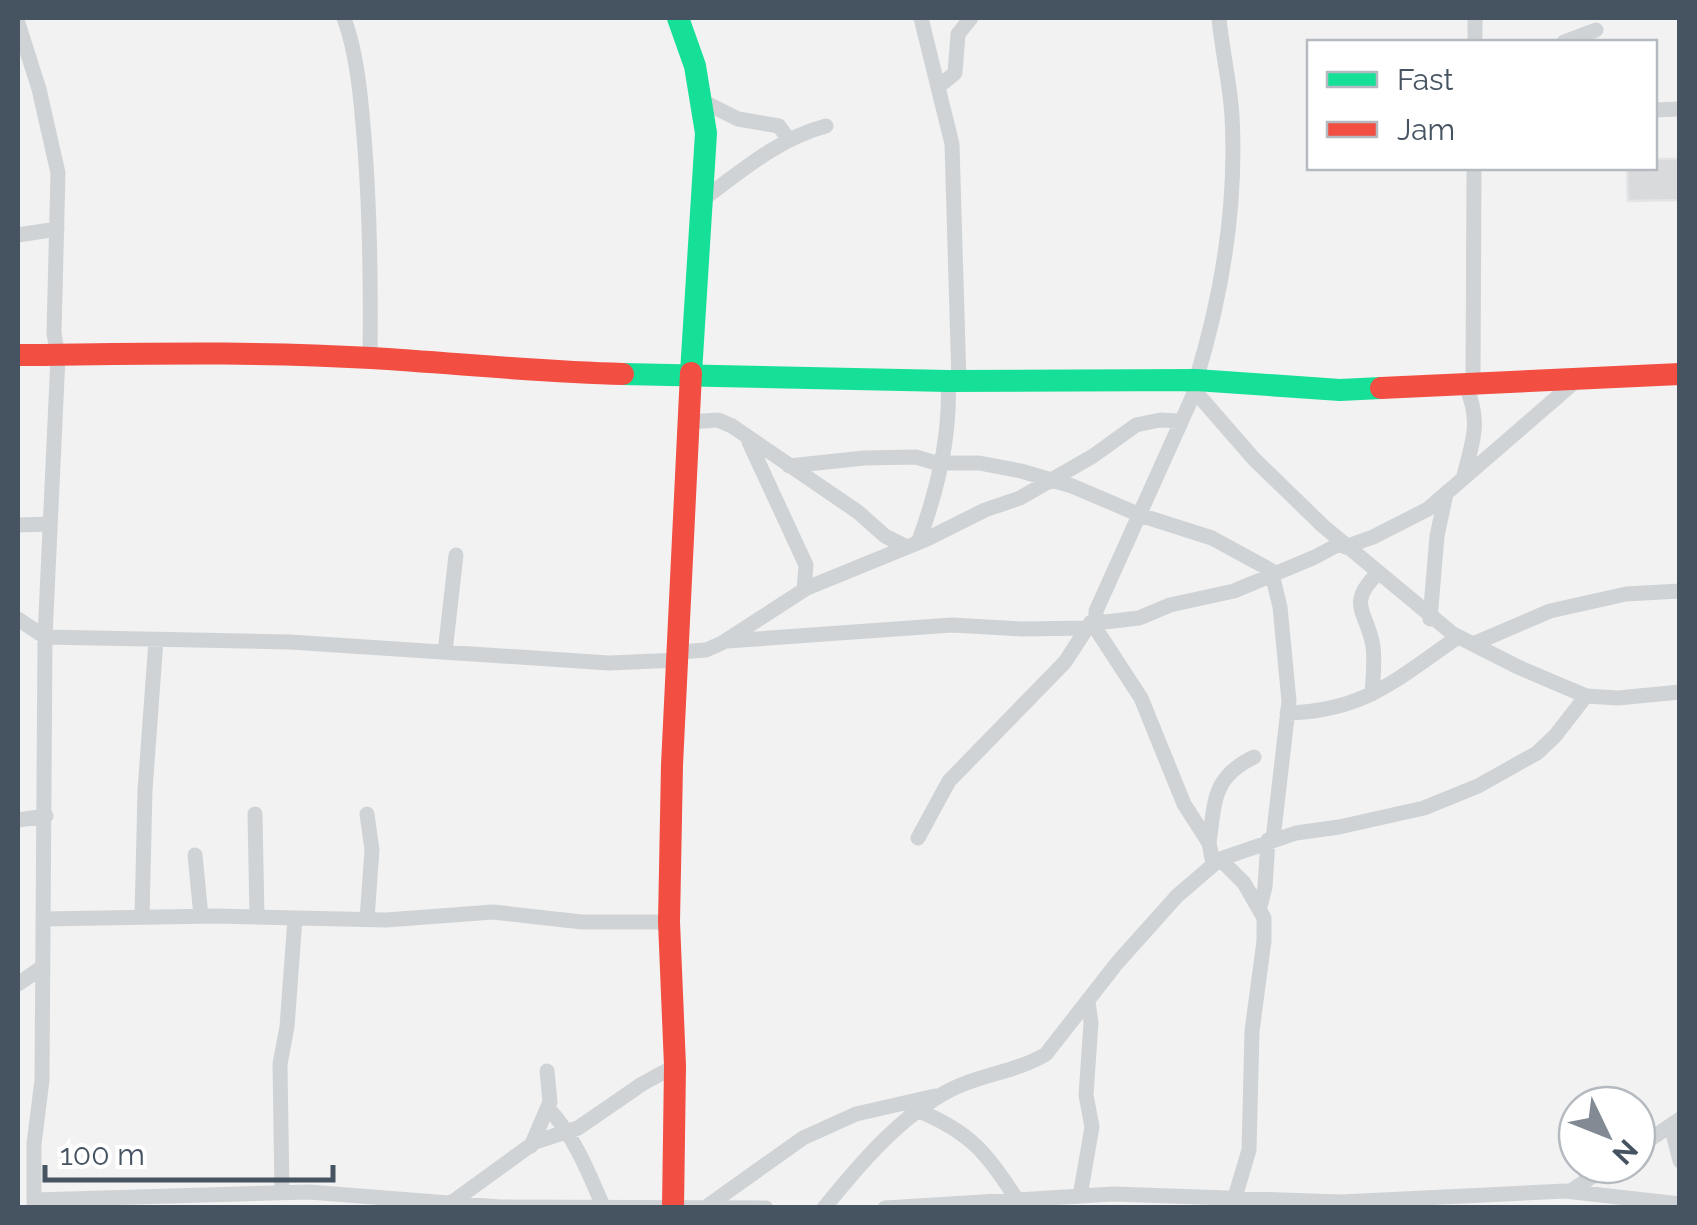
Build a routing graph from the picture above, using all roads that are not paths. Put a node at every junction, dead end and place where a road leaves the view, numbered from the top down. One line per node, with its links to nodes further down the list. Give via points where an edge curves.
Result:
1 (344, 18): 19 (street, via 366,155)
2 (678, 18): 10 (street)
3 (921, 18): 9 (street)
4 (971, 18): 9 (street, via 958,34 955,72)
5 (1220, 18): 25 (street, via 1233,193 1216,314)
6 (18, 22): 15 (street, via 58,173)
7 (1596, 30): 8 (street)
8 (1569, 40)
9 (938, 86): 23 (street, via 952,144)
10 (700, 100): 12 (street, via 738,118 779,126); 14 (street, via 706,133)
11 (826, 126): 12 (street)
12 (789, 140): 14 (street)
13 (1474, 170): 24 (street)
14 (702, 200): 21 (street)
15 (57, 229): 16 (street); 18 (street)
16 (18, 235)
17 (18, 355): 18 (street)
18 (58, 356): 19 (street); 35 (street)
19 (370, 358): 21 (street)
20 (1680, 374): 22 (street)
21 (692, 376): 23 (street); 27 (street)
22 (1578, 379): 24 (street); 31 (street)
23 (954, 382): 25 (street); 29 (street)
24 (1469, 383): 25 (street, via 1340,390); 31 (street, via 1476,426)
25 (1192, 384): 26 (street); 38 (street, via 1254,459)
26 (1179, 421): 32 (street, via 1136,425); 34 (street)
27 (689, 422): 28 (street, via 718,420); 52 (street)
28 (746, 437): 30 (street); 42 (street, via 806,565)
29 (940, 463): 30 (street, via 886,456); 32 (street, via 980,464); 37 (street, via 929,513)
30 (789, 466): 37 (street, via 885,536)
31 (1464, 474): 33 (street)
32 (1052, 480): 34 (street); 37 (street)
33 (1446, 492): 38 (street, via 1402,524); 44 (street)
34 (1140, 514): 40 (street, via 1212,538); 46 (street)
35 (49, 524): 36 (street); 47 (street)
36 (18, 525)
37 (912, 545): 42 (street)
38 (1343, 545): 40 (street); 41 (street)
39 (456, 555): 51 (street)
40 (1274, 574): 46 (street, via 1139,618); 56 (street)
41 (1377, 574): 44 (street); 54 (street, via 1359,603 1372,642)
42 (804, 590): 50 (street)
43 (1680, 592): 49 (street, via 1626,594 1550,610)
44 (1430, 618): 49 (street)
45 (18, 619): 47 (street)
46 (1093, 622): 50 (street); 62 (street, via 1065,662 949,782); 64 (street, via 1141,698 1184,804)
47 (45, 638): 48 (street); 60 (street)
48 (156, 640): 51 (street); 70 (street)
49 (1465, 640): 54 (street); 55 (street)
50 (726, 641): 52 (street)
51 (445, 652): 52 (street, via 610,663)
52 (679, 656): 74 (street)
53 (1680, 692): 55 (street)
54 (1372, 694): 56 (street, via 1348,706)
55 (1586, 696): 63 (street, via 1538,754 1478,786 1424,808)
56 (1287, 713): 63 (street)
57 (1254, 757): 64 (street, via 1219,786)
58 (254, 814): 69 (street)
59 (368, 814): 73 (street)
60 (46, 816): 61 (street); 72 (street)
61 (18, 820)
62 (918, 838)
63 (1270, 840): 66 (street); 67 (street)
64 (1209, 843): 66 (street)
65 (195, 855): 68 (street)
66 (1217, 861): 67 (street, via 1244,883); 77 (street, via 1177,896)
67 (1260, 908): 93 (street, via 1264,941 1252,1031 1249,1150)
68 (200, 916): 69 (street); 70 (street)
69 (256, 917): 71 (street)
70 (142, 918): 72 (street)
71 (294, 918): 73 (street); 91 (street, via 280,1064)
72 (42, 919): 75 (street)
73 (366, 919): 74 (street, via 492,912)
74 (670, 922): 78 (street)
75 (41, 968): 76 (street); 86 (street, via 42,1080)
76 (18, 984)
77 (1088, 1002): 80 (street, via 1046,1054); 92 (street, via 1092,1127)
78 (675, 1066): 84 (street); 100 (street)
79 (547, 1071): 81 (street)
80 (944, 1094): 82 (street); 101 (street, via 856,1114 803,1138)
81 (548, 1108): 84 (street); 87 (street)
82 (919, 1111): 94 (street, via 972,1140); 103 (street)
83 (1675, 1122): 88 (street)
84 (568, 1133): 87 (street); 99 (street)
85 (18, 1137): 86 (street)
86 (34, 1144): 95 (street)
87 (531, 1146): 96 (street)
88 (1680, 1161)
89 (1580, 1185): 90 (street)
90 (1571, 1191): 93 (street, via 1341,1202); 97 (street)
91 (282, 1192): 95 (street); 96 (street)
92 (1080, 1196): 93 (street); 94 (street)
93 (1234, 1196)
94 (1018, 1200): 104 (street)
95 (34, 1204)
96 (451, 1204): 99 (street)
97 (1659, 1204): 98 (street)
98 (1680, 1204)
99 (602, 1206): 100 (street)
100 (673, 1207): 101 (street)
101 (706, 1207): 102 (street)
102 (766, 1208)
103 (824, 1208)
104 (885, 1208)

